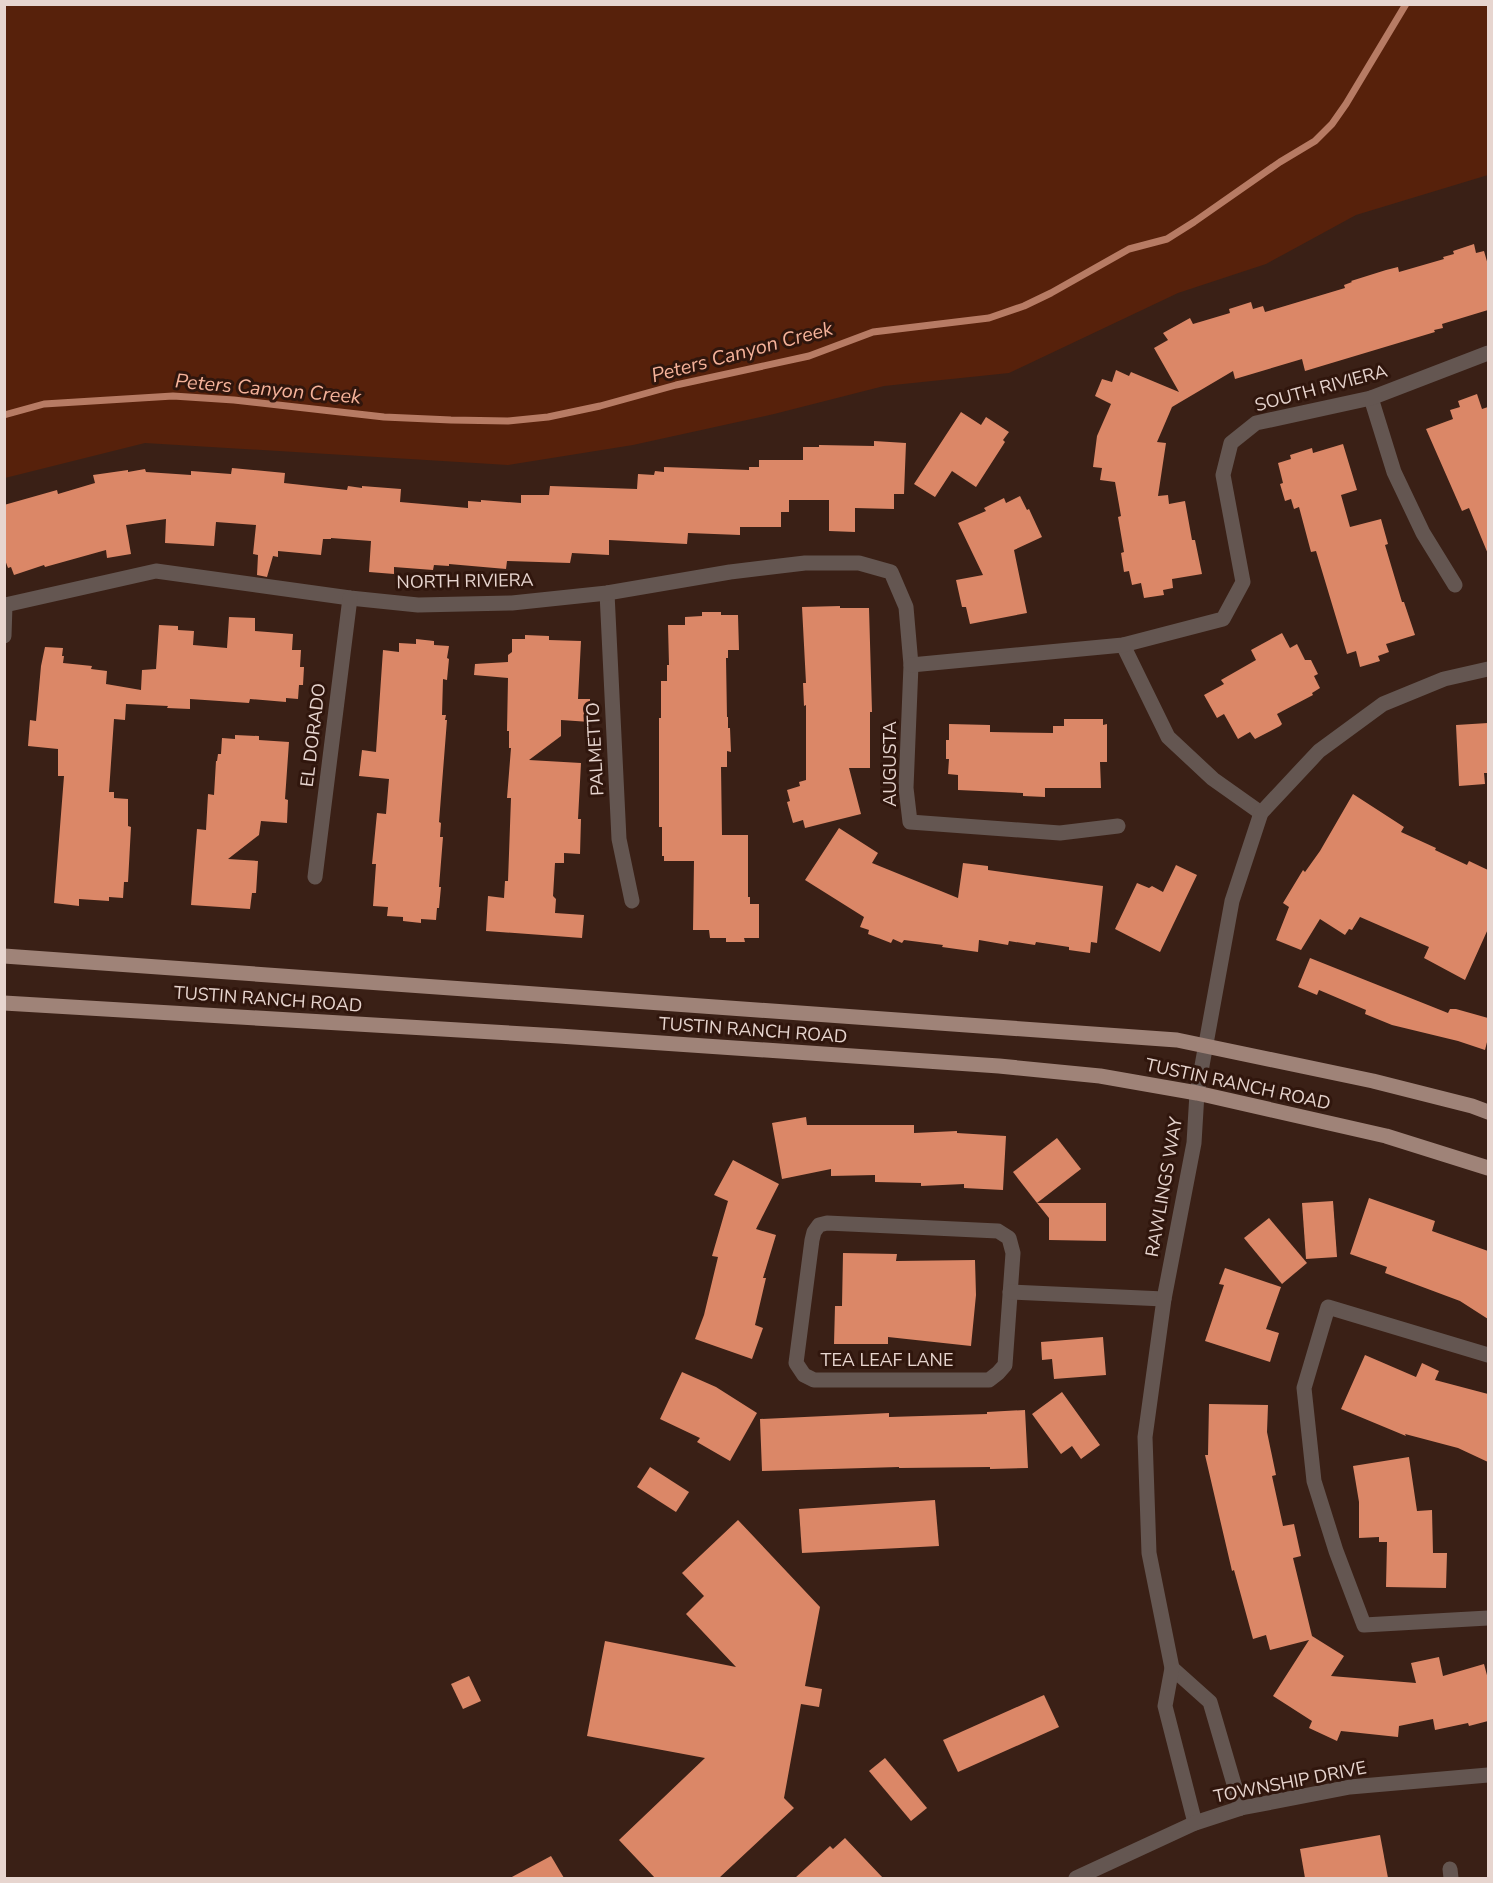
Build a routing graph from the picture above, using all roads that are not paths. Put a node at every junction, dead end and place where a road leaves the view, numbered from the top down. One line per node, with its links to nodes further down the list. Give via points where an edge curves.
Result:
1 (1488, 353): 2 (street, SOUTH RIVIERA)
2 (1371, 398): 4 (street, via 1394,472 1423,533); 9 (street, SOUTH RIVIERA, via 1256,423 1232,443 1222,475 1243,582 1223,619)
3 (891, 572): 5 (street, NORTH RIVIERA, via 859,563 805,563); 10 (street, AUGUSTA, via 906,607)
4 (1455, 585)
5 (608, 593): 6 (street, NORTH RIVIERA, via 512,603 418,605); 15 (street, PALMETTO, via 619,839)
6 (350, 598): 7 (street, NORTH RIVIERA, via 156,571); 14 (street, EL DORADO)
7 (5, 605): 8 (street)
8 (4, 636)
9 (1123, 645): 10 (street, SOUTH RIVIERA); 12 (street, via 1168,737 1213,779)
10 (911, 664): 13 (street, AUGUSTA, via 906,788 910,822 1060,832)
11 (1488, 669): 12 (street, RAWLINGS WAY, via 1444,679 1383,704 1319,751)
12 (1261, 813): 18 (street, RAWLINGS WAY, via 1232,901)
13 (1118, 826)
14 (315, 877)
15 (632, 901)
16 (4, 956): 18 (main road, TUSTIN RANCH ROAD)
17 (4, 1003): 19 (main road, TUSTIN RANCH ROAD, via 999,1066 1100,1076)
18 (1205, 1045): 19 (street, RAWLINGS WAY); 20 (main road, TUSTIN RANCH ROAD, via 1373,1080)
19 (1197, 1094): 21 (main road, TUSTIN RANCH ROAD, via 1386,1136); 23 (street, RAWLINGS WAY, via 1194,1143)
20 (1488, 1112)
21 (1488, 1168)
22 (1010, 1292): 22 (street, TEA LEAF LANE, via 1013,1253 1009,1238 998,1231 819,1225 812,1240 796,1363 804,1376 814,1380 989,1380 1005,1365); 23 (street)
23 (1164, 1299): 26 (street, RAWLINGS WAY, via 1145,1437 1149,1553)
24 (1488, 1355): 25 (street, via 1328,1307 1304,1388 1314,1481 1364,1625)
25 (1488, 1618)
26 (1172, 1668): 28 (street, via 1210,1702); 29 (street, RAWLINGS WAY, via 1165,1706)
27 (1488, 1775): 28 (street, TOWNSHIP DRIVE, via 1350,1787)
28 (1241, 1808): 29 (street, TOWNSHIP DRIVE)
29 (1196, 1822): 30 (street, TOWNSHIP DRIVE)
30 (1076, 1878)

